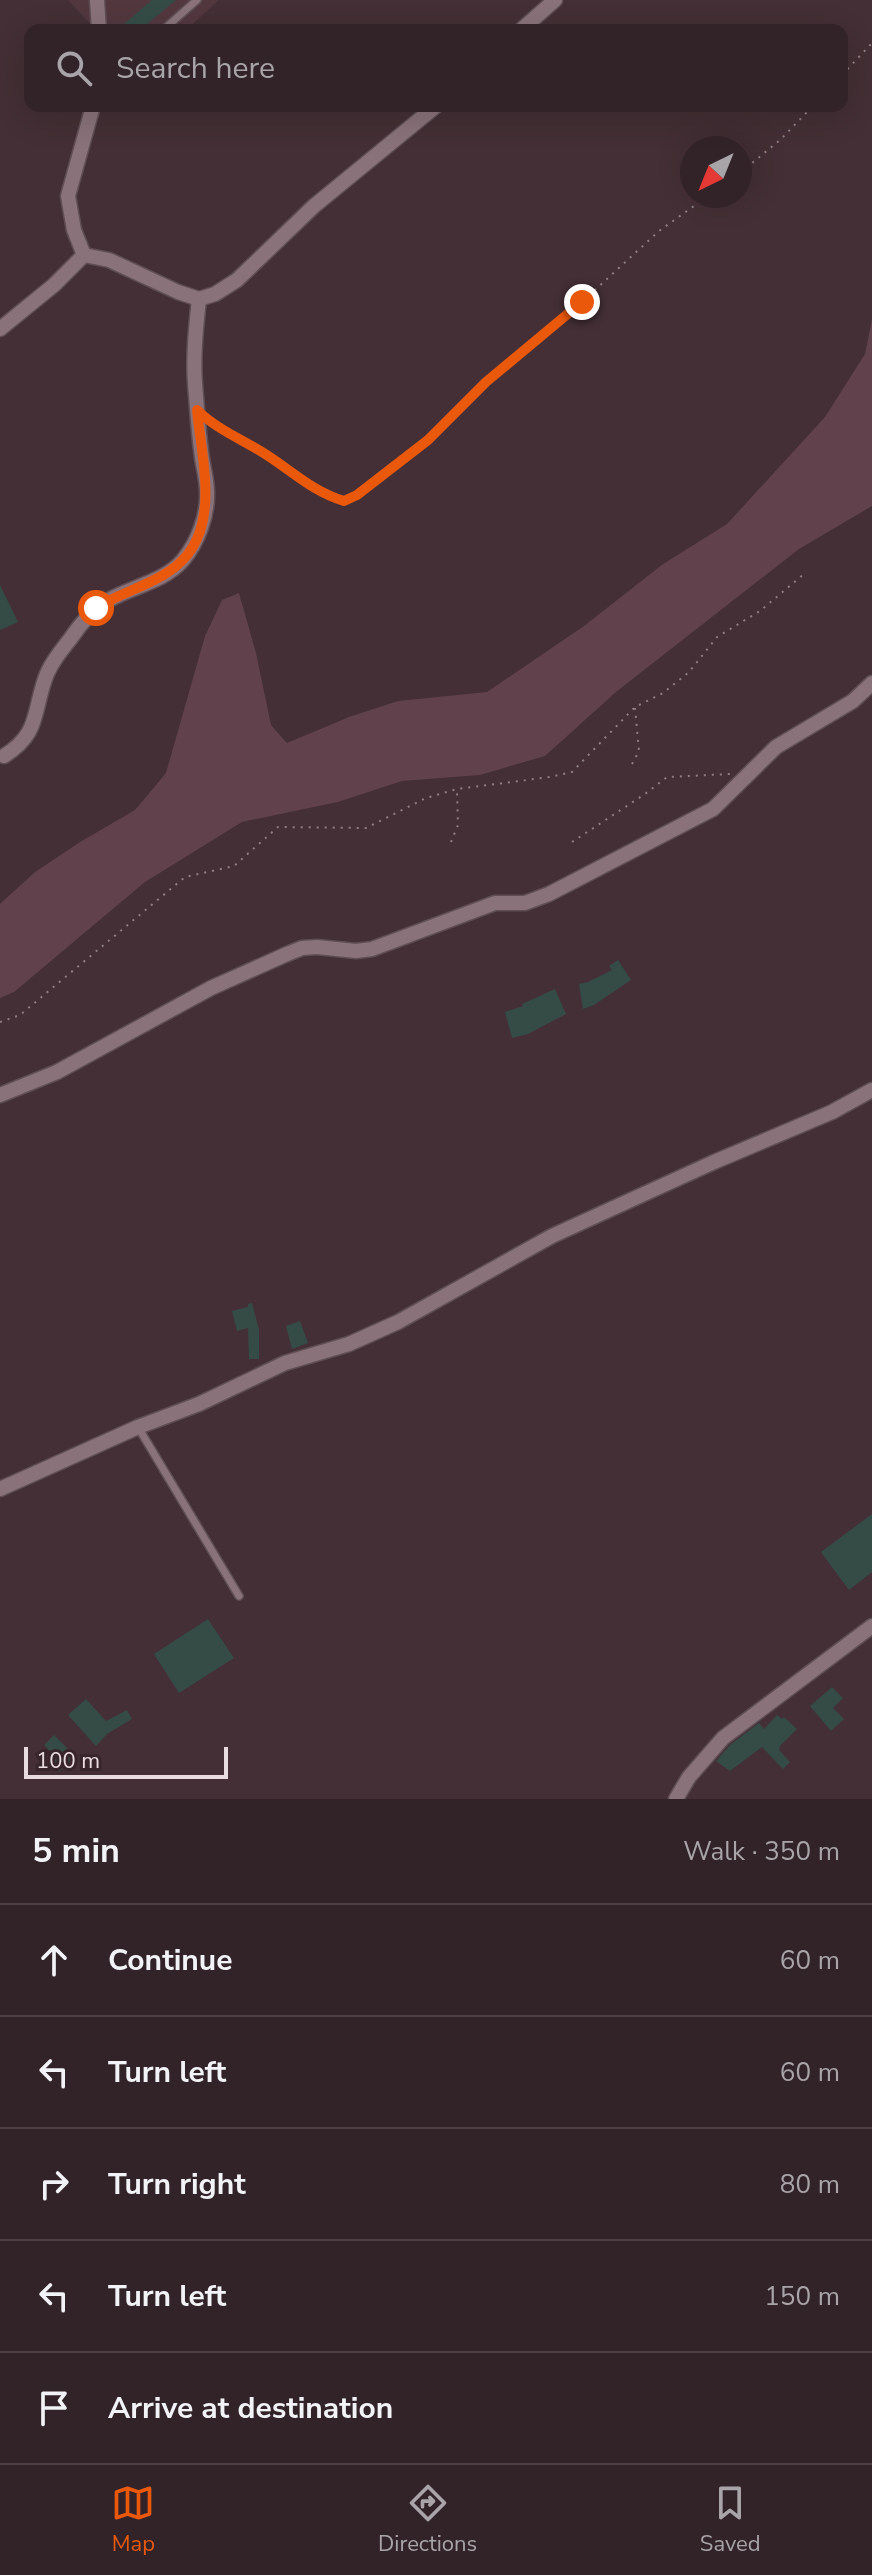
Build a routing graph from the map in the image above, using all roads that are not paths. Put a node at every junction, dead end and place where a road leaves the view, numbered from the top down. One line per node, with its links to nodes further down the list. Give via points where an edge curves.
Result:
1 (97, 0): 4 (street)
2 (197, 0): 5 (lane)
3 (555, 0): 6 (street)
4 (99, 24)
5 (170, 24)
6 (528, 24)
7 (91, 112): 9 (street, via 68,196)
8 (429, 112): 10 (street, via 314,206 237,280)
9 (84, 255): 10 (street, via 109,260); 11 (street)
10 (199, 299): 13 (street, via 194,352 207,492 196,539 171,571 110,599 77,629 51,665 29,733)
11 (0, 329)
12 (872, 683): 15 (street, via 844,707 776,747 713,809 549,894 525,903 495,903 372,949 302,948 211,988 57,1072)
13 (4, 756)
14 (872, 1090): 16 (street, via 552,1236 398,1322 285,1363)
15 (0, 1095)
16 (138, 1427): 17 (street); 18 (lane)
17 (0, 1489)
18 (239, 1596)
19 (872, 1626): 20 (street, via 723,1738)
20 (676, 1799)

